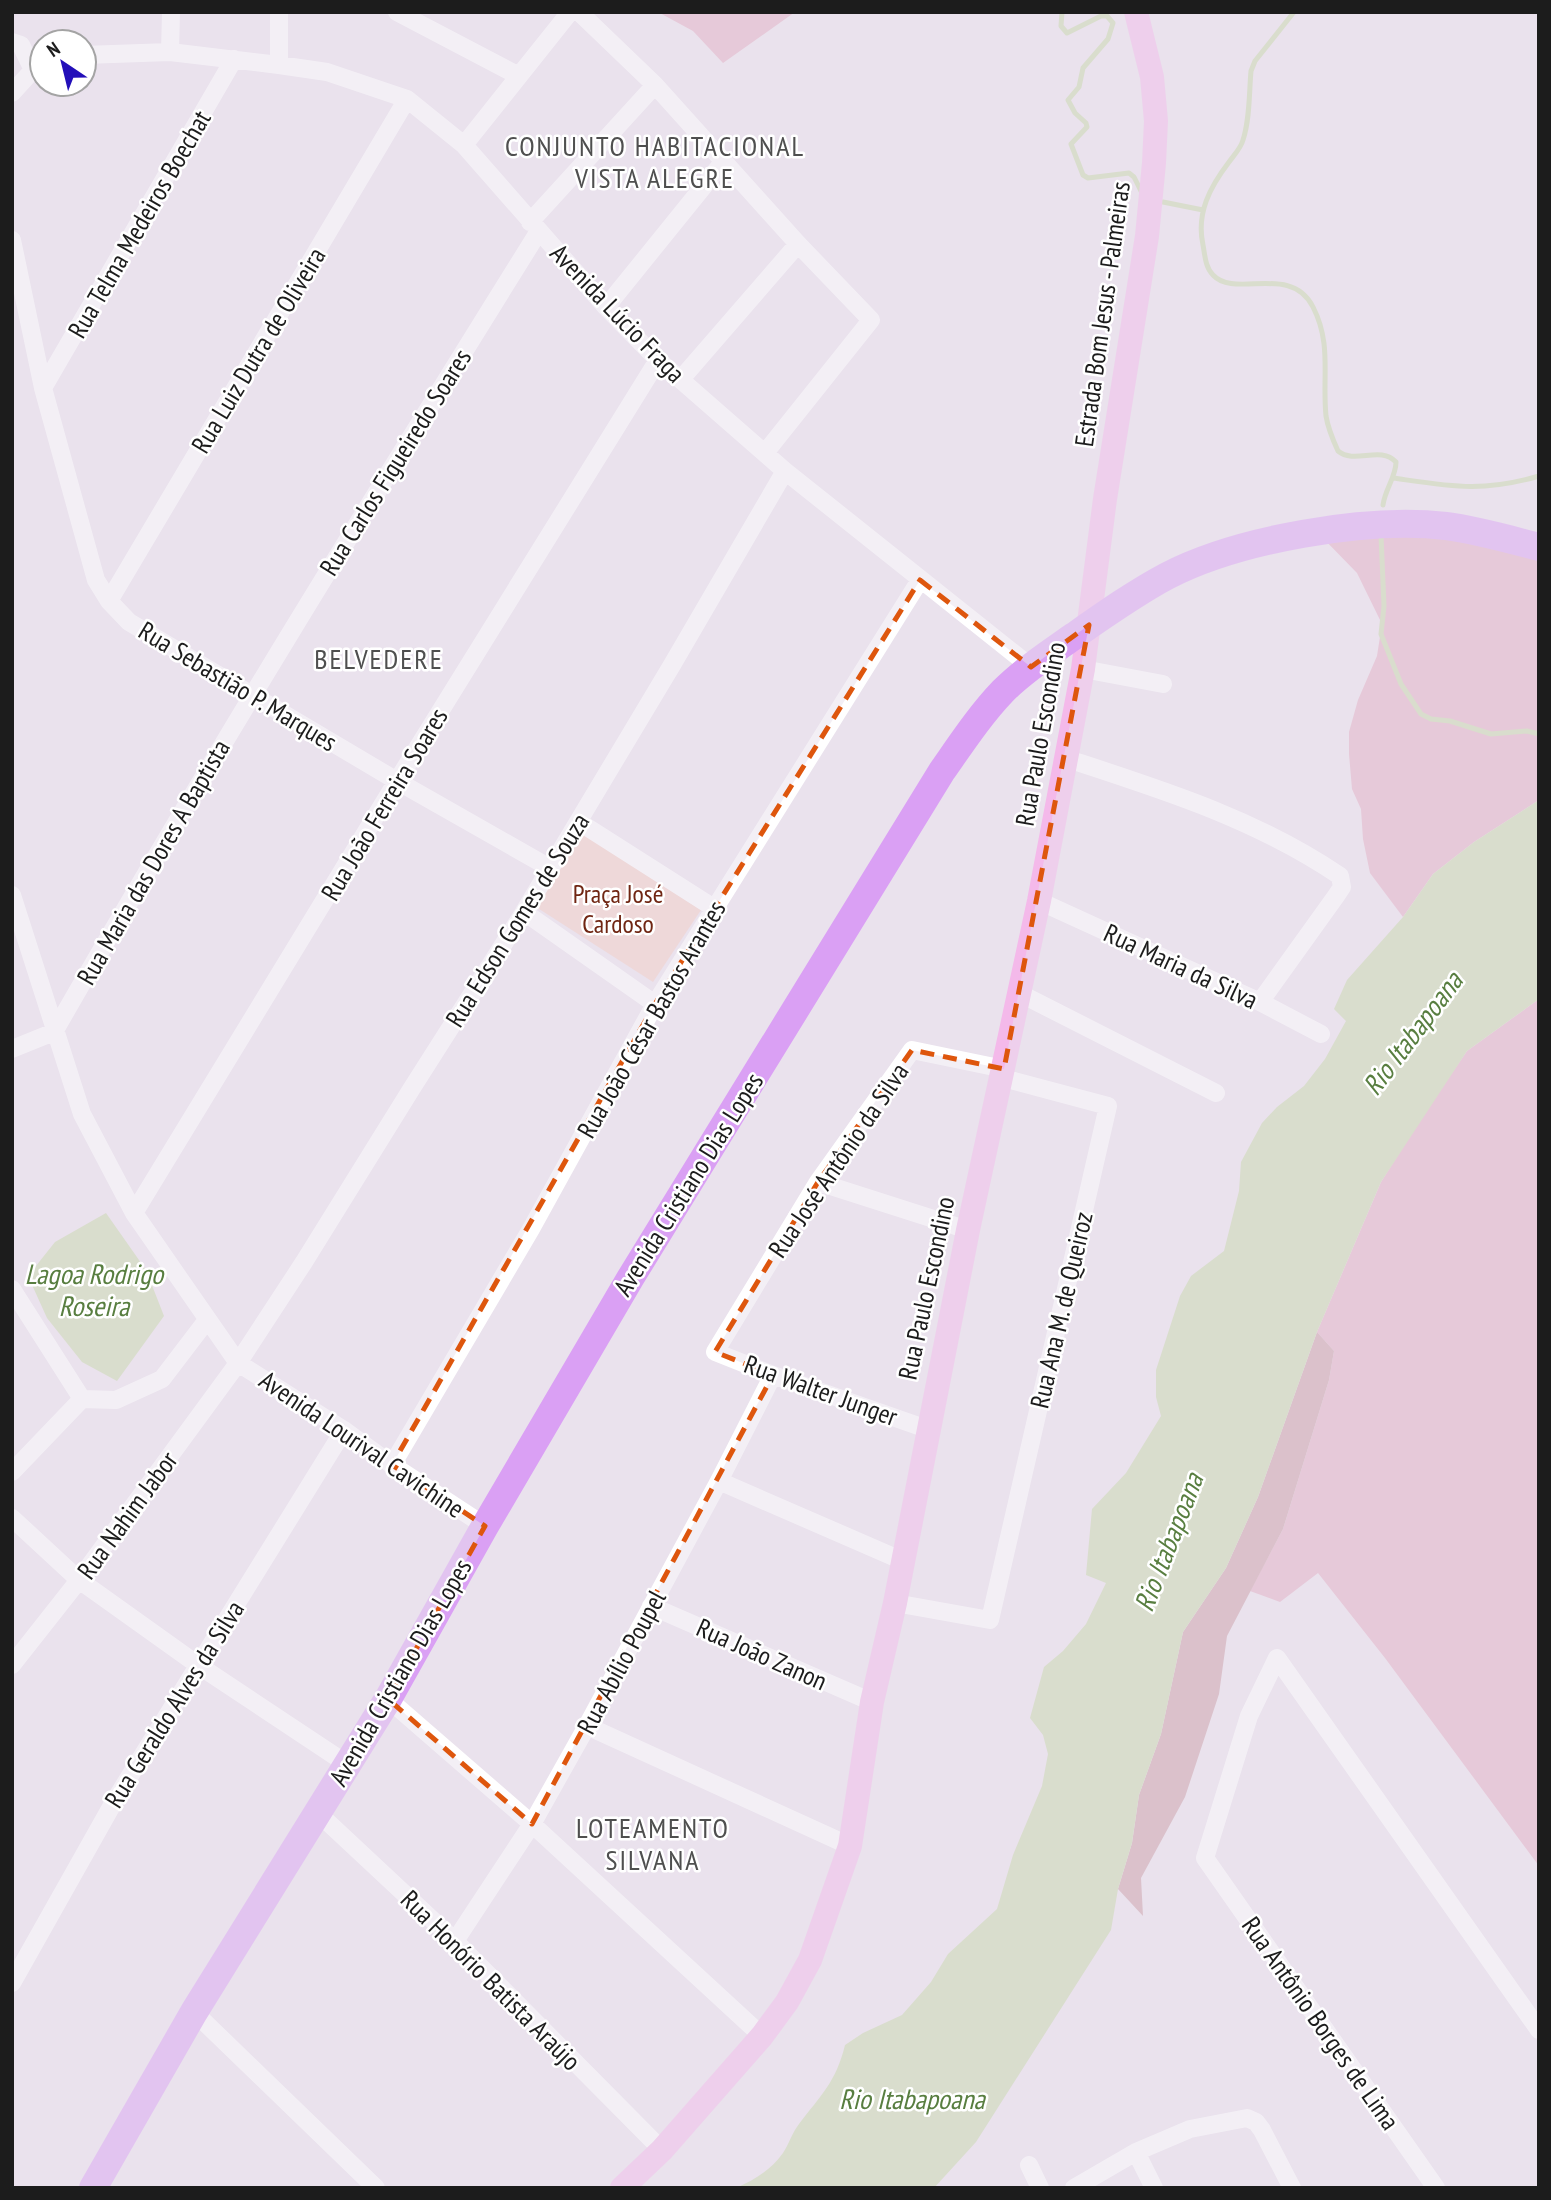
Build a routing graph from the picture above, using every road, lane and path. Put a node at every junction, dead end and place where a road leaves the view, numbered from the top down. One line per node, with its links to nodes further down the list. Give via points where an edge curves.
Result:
1 (171, 12): 8 (street)
2 (279, 12): 12 (street)
3 (397, 12): 13 (street)
4 (570, 12): 13 (street)
5 (579, 12): 15 (street)
6 (1136, 12): 32 (main road, Estrada Bom Jesus - Palmeiras, via 1152,77 1154,163)
7 (12, 42): 9 (street)
8 (170, 52): 10 (street, Avenida Lúcio Fraga); 11 (street, Avenida Lúcio Fraga)
9 (28, 55)
10 (98, 55)
11 (234, 59): 12 (street, Avenida Lúcio Fraga); 26 (street, Rua Telma Medeiros Boechat)
12 (279, 65): 17 (street, Avenida Lúcio Fraga, via 327,72)
13 (519, 76): 18 (street)
14 (28, 78): 16 (street)
15 (655, 85): 19 (street); 20 (street, Rua Carlos Figueiredo Soares)
16 (12, 93)
17 (407, 99): 18 (street, Avenida Lúcio Fraga); 31 (street, Rua Luiz Dutra de Oliveira)
18 (464, 145): 20 (street, Avenida Lúcio Fraga)
19 (724, 161): 22 (street); 23 (street)
20 (535, 226): 23 (street, Avenida Lúcio Fraga); 36 (street, Rua Carlos Figueiredo Soares)
21 (12, 240): 26 (street, Rua Sebastião P. Marques)
22 (798, 244): 25 (street); 27 (street, via 872,320)
23 (606, 307): 24 (street, Avenida Lúcio Fraga)
24 (658, 360): 25 (street, Avenida Lúcio Fraga); 38 (street, Rua João Ferreira Soares)
25 (681, 379): 27 (street, Avenida Lúcio Fraga)
26 (43, 388): 31 (street, Rua Sebastião P. Marques, via 96,580)
27 (765, 453): 28 (street, Avenida Lúcio Fraga)
28 (785, 471): 30 (street, Avenida Lúcio Fraga); 39 (street, Rua Edson Gomes de Souza)
29 (1539, 547): 32 (main road, Avenida Cristiano Dias Lopes, via 1445,526 1362,525 1315,533 1248,546 1192,565 1155,582)
30 (920, 580): 33 (street, Avenida Lúcio Fraga); 43 (street, Rua João César Bastos Arantes)
31 (109, 600): 36 (street, Rua Sebastião P. Marques, via 129,622)
32 (1090, 625): 33 (main road, Avenida Cristiano Dias Lopes); 34 (main road, Rua Paulo Escondino)
33 (1031, 667): 68 (main road, Avenida Cristiano Dias Lopes, via 991,705 942,771 631,1277)
34 (1083, 669): 35 (street); 37 (main road, Rua Paulo Escondino)
35 (1163, 684)
36 (252, 693): 38 (street, Rua Sebastião P. Marques); 48 (street, Rua Maria das Dores A Baptista)
37 (1068, 759): 42 (main road, Rua Paulo Escondino); 46 (street, via 1233,817 1288,843 1340,876 1342,887)
38 (397, 781): 40 (street, Rua Sebastião P. Marques); 54 (street, Rua João Ferreira Soares)
39 (579, 822): 40 (street, Rua Edson Gomes de Souza); 43 (street)
40 (550, 868): 44 (street, Rua Edson Gomes de Souza)
41 (12, 895): 48 (street)
42 (1039, 901): 45 (main road, Rua Paulo Escondino); 46 (street, Rua Maria da Silva)
43 (714, 908): 47 (street, Rua João César Bastos Arantes)
44 (524, 912): 47 (street); 59 (street, Rua Edson Gomes de Souza)
45 (1019, 993): 51 (main road, Rua Paulo Escondino); 52 (street)
46 (1260, 1002): 49 (street, Rua Maria da Silva)
47 (655, 1004): 64 (street, Rua João César Bastos Arantes, via 531,1229)
48 (54, 1032): 50 (street); 54 (street, via 82,1114)
49 (1321, 1034)
50 (12, 1049)
51 (1003, 1073): 53 (street, Rua José Antônio da Silva, via 912,1050); 55 (main road, Rua Paulo Escondino); 71 (street, Rua Ana M. de Queiroz, via 1108,1106 990,1619)
52 (1216, 1093)
53 (818, 1182): 55 (street); 58 (street, Rua José Antônio da Silva)
54 (134, 1213): 57 (street)
55 (968, 1230): 62 (main road, Rua Paulo Escondino)
56 (12, 1289): 61 (street)
57 (207, 1320): 59 (street); 61 (street, via 162,1379 116,1400)
58 (715, 1352): 60 (street, Rua Walter Junger)
59 (238, 1363): 63 (street, Avenida Lourival Cavichine); 70 (street, Rua Nahim Jabor)
60 (773, 1375): 62 (street, Rua Walter Junger); 66 (street, Rua Abílio Poupel)
61 (82, 1399): 65 (street)
62 (928, 1429): 69 (main road, Rua Paulo Escondino)
63 (344, 1430): 64 (street, Avenida Lourival Cavichine); 74 (street, Rua Geraldo Alves da Silva)
64 (392, 1465): 68 (street, Avenida Lourival Cavichine)
65 (12, 1472)
66 (719, 1481): 69 (street); 72 (street, Rua Abílio Poupel)
67 (12, 1518): 70 (street)
68 (485, 1526): 75 (main road, Avenida Cristiano Dias Lopes)
69 (903, 1560): 71 (main road, Rua Paulo Escondino)
70 (79, 1580): 73 (street, Rua Nahim Jabor); 74 (street)
71 (895, 1604): 76 (main road, Rua Paulo Escondino)
72 (651, 1606): 76 (street, Rua João Zanon); 77 (street, Rua Abílio Poupel)
73 (12, 1665)
74 (198, 1665): 78 (street); 83 (street, Rua Geraldo Alves da Silva)
75 (388, 1699): 78 (main road, Avenida Cristiano Dias Lopes); 80 (street)
76 (872, 1702): 81 (main road, Rua Paulo Escondino)
77 (587, 1726): 80 (street, Rua Abílio Poupel); 81 (street)
78 (347, 1764): 79 (main road, Avenida Cristiano Dias Lopes)
79 (318, 1813): 82 (street, Rua Honório Batista Araújo); 84 (main road, Avenida Cristiano Dias Lopes)
80 (532, 1824): 82 (street, Rua Abílio Poupel); 86 (street)
81 (850, 1846): 86 (main road, Rua Paulo Escondino, via 810,1960 787,2003)
82 (455, 1941): 87 (street, Rua Honório Batista Araújo)
83 (12, 1983)
84 (194, 2012): 90 (main road, Avenida Cristiano Dias Lopes); 91 (street)
85 (1539, 2030): 97 (street, Rua Antônio Borges de Lima, via 1277,1658 1249,1716 1205,1858)
86 (762, 2036): 87 (main road, Rua Paulo Escondino)
87 (662, 2150): 92 (main road, Rua Paulo Escondino)
88 (1136, 2152): 94 (street); 95 (street); 96 (street, via 1190,2129 1247,2118 1256,2122)
89 (1029, 2165): 93 (street)
90 (98, 2185)
91 (376, 2188)
92 (622, 2188)
93 (1040, 2188)
94 (1074, 2188)
95 (1154, 2188)
96 (1292, 2188)
97 (1436, 2188)

